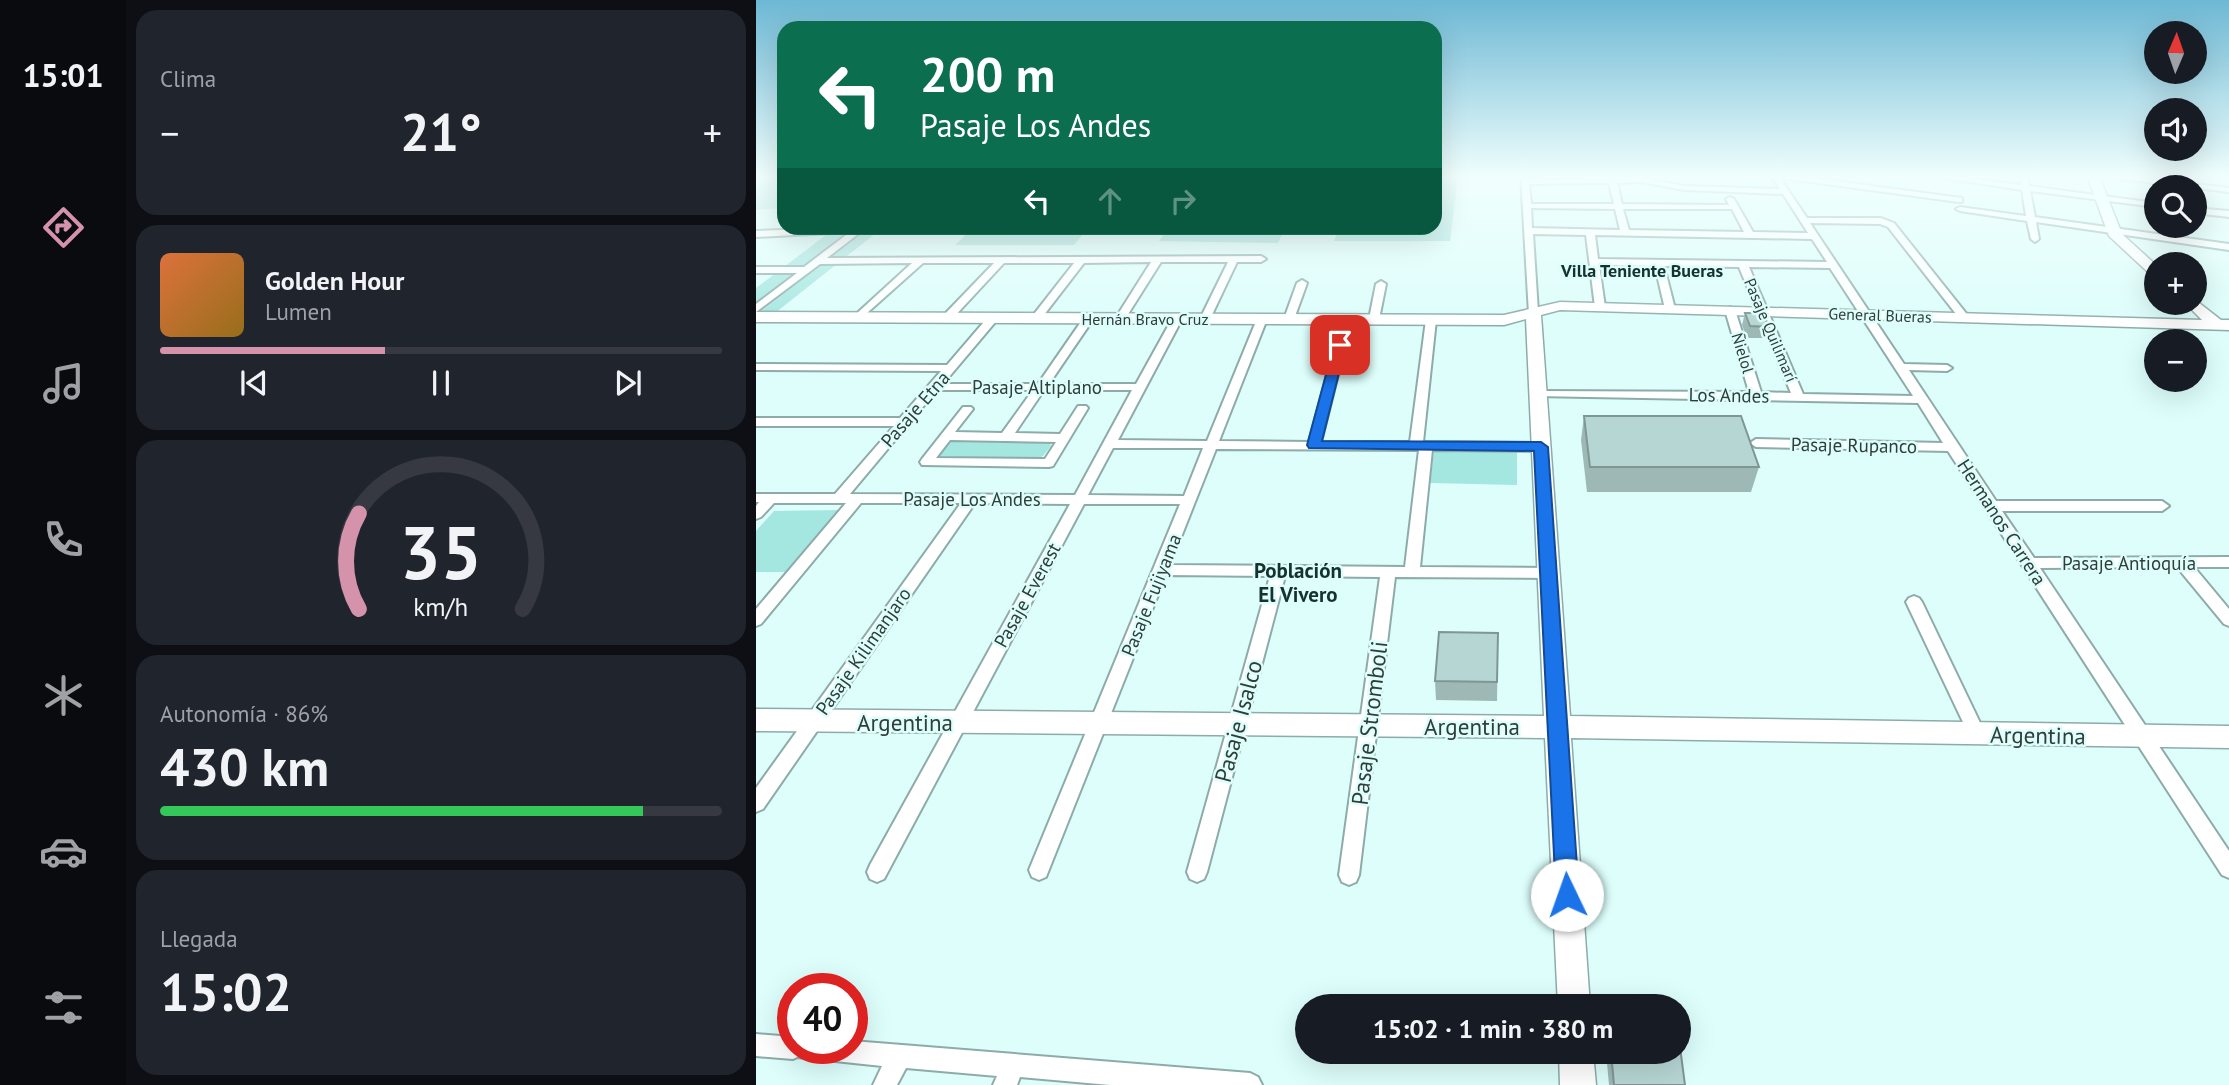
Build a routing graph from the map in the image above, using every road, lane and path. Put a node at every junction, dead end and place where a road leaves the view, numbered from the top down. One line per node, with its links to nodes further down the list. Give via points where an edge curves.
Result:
1 (1528, 227): 9 (street)
2 (1624, 227): 13 (street)
3 (1745, 227): 16 (street)
4 (1808, 227): 17 (street, Hermanos Carrera)
5 (1890, 227): 45 (street)
6 (2032, 227): 18 (street)
7 (2081, 227): 10 (street)
8 (2112, 227): 10 (main road)
9 (1528, 231): 11 (street); 40 (street)
10 (2114, 231): 19 (street, via 2195,238); 28 (main road)
11 (1590, 232): 13 (street); 27 (street)
12 (777, 233): 14 (street)
13 (1625, 233): 16 (street)
14 (756, 234)
15 (851, 235): 26 (street)
16 (1750, 235): 17 (street)
17 (1814, 236): 31 (street, Hermanos Carrera)
18 (2035, 239)
19 (2229, 247)
20 (1158, 259): 21 (street); 25 (street); 51 (street)
21 (1234, 259): 22 (street); 53 (street)
22 (1261, 259)
23 (921, 260): 24 (street); 26 (street); 46 (street)
24 (1002, 260): 25 (street); 47 (street)
25 (1081, 260): 49 (street)
26 (818, 261): 33 (street)
27 (1594, 262): 29 (street); 36 (street)
28 (2144, 262)
29 (1659, 263): 30 (street); 38 (street)
30 (1743, 264): 31 (street); 41 (street, Pasaje Quilimarí)
31 (1833, 265): 42 (street, Hermanos Carrera)
32 (756, 270): 33 (street)
33 (806, 270): 37 (street)
34 (1301, 283): 55 (street)
35 (1381, 284): 57 (street)
36 (1600, 307): 38 (main road, General Bueras); 40 (main road, General Bueras, via 1554,306)
37 (756, 309)
38 (1670, 309): 39 (main road, General Bueras)
39 (1730, 310): 41 (main road, General Bueras); 68 (street, Ñielol)
40 (1533, 312): 58 (main road, Hernán Bravo Cruz, via 1508,320); 67 (main road)
41 (1763, 312): 42 (main road, General Bueras); 69 (street, Pasaje Quilimarí)
42 (1865, 314): 45 (main road, General Bueras); 62 (street, Hermanos Carrera)
43 (2207, 314): 59 (main road)
44 (756, 317): 46 (main road, Hernán Bravo Cruz)
45 (1964, 317): 59 (main road, General Bueras)
46 (858, 318): 47 (main road, Hernán Bravo Cruz)
47 (947, 318): 48 (main road, Hernán Bravo Cruz)
48 (993, 318): 49 (main road, Hernán Bravo Cruz); 61 (street, Pasaje Etna)
49 (1035, 318): 50 (main road, Hernán Bravo Cruz)
50 (1089, 318): 51 (main road, Hernán Bravo Cruz); 65 (street)
51 (1120, 319): 52 (main road, Hernán Bravo Cruz)
52 (1177, 319): 53 (main road, Hernán Bravo Cruz); 66 (street, Pasaje Everest)
53 (1205, 319): 54 (main road, Hernán Bravo Cruz)
54 (1262, 319): 55 (main road, Hernán Bravo Cruz); 80 (street, Pasaje Fujiyama)
55 (1289, 319): 56 (main road, Hernán Bravo Cruz)
56 (1347, 319): 57 (main road, Hernán Bravo Cruz); 81 (street)
57 (1374, 319): 58 (main road, Hernán Bravo Cruz)
58 (1432, 320): 82 (street)
59 (2225, 328)
60 (756, 367): 61 (street, Pasaje Altiplano)
61 (951, 368): 64 (street, Pasaje Etna)
62 (1900, 368): 63 (street); 70 (street, Hermanos Carrera)
63 (1947, 368)
64 (934, 387): 65 (street, Pasaje Altiplano); 74 (street, Pasaje Etna)
65 (1041, 387): 66 (street, Pasaje Altiplano); 76 (street)
66 (1140, 387): 79 (street, Pasaje Everest)
67 (1538, 394): 68 (street, Los Andes); 83 (main road)
68 (1756, 395): 69 (street, Los Andes)
69 (1798, 396): 70 (street, Los Andes)
70 (1921, 400): 84 (street, Hermanos Carrera)
71 (1083, 408): 77 (street)
72 (967, 409): 75 (street)
73 (756, 422): 74 (street)
74 (904, 422): 87 (street, Pasaje Etna)
75 (946, 436): 76 (street); 77 (street, via 926,462 1049,463)
76 (1006, 437): 77 (street)
77 (1064, 438)
78 (1756, 443): 84 (street, Pasaje Rupanco)
79 (1109, 444): 80 (street); 90 (street, Pasaje Everest)
80 (1211, 444): 81 (street); 91 (street, Pasaje Fujiyama)
81 (1314, 445): 82 (street)
82 (1421, 446): 83 (street); 101 (street)
83 (1541, 447): 102 (main road)
84 (1952, 447): 92 (street, Hermanos Carrera)
85 (756, 498): 86 (street, Pasaje Los Andes)
86 (771, 498): 87 (street, Pasaje Los Andes); 94 (street)
87 (838, 499): 88 (street, Pasaje Los Andes)
88 (856, 499): 89 (street, Pasaje Los Andes); 104 (street)
89 (971, 499): 90 (street, Pasaje Los Andes); 107 (street, Pasaje Kilimanjaro)
90 (1079, 500): 91 (street, Pasaje Los Andes); 108 (street, Pasaje Everest)
91 (1189, 500): 98 (street, Pasaje Fujiyama)
92 (1991, 506): 93 (street); 97 (street, Hermanos Carrera)
93 (2162, 506)
94 (756, 514)
95 (2181, 562): 96 (street, Pasaje Antioquía); 97 (street, Pasaje Antioquía); 105 (street)
96 (2229, 562)
97 (2029, 563): 114 (street, Hermanos Carrera)
98 (1161, 570): 99 (street); 109 (street, Pasaje Fujiyama)
99 (1279, 571): 100 (street); 110 (street, Pasaje Isalco)
100 (1388, 571): 101 (street); 111 (street, Pasaje Stromboli)
101 (1412, 572): 102 (street)
102 (1548, 573): 112 (main road)
103 (1914, 602): 113 (street)
104 (756, 620)
105 (2229, 620)
106 (756, 720): 107 (main road, Argentina)
107 (813, 721): 108 (main road, Argentina); 116 (street, Pasaje Kilimanjaro)
108 (958, 722): 109 (main road, Argentina); 119 (street, Pasaje Everest)
109 (1099, 723): 110 (main road, Argentina); 118 (street, Pasaje Fujiyama)
110 (1237, 724): 111 (main road, Argentina); 120 (street, Pasaje Isalco)
111 (1368, 725): 112 (main road, Argentina); 121 (street, Pasaje Stromboli)
112 (1558, 727): 113 (main road, Argentina); 122 (main road)
113 (1977, 734): 114 (main road, Argentina)
114 (2143, 736): 115 (main road, Argentina); 117 (street, Hermanos Carrera)
115 (2229, 737)
116 (756, 803)
117 (2229, 868)
118 (1039, 870)
119 (877, 872)
120 (1196, 872)
121 (1349, 875)
122 (1573, 994)
123 (756, 1045): 124 (street)
124 (777, 1047)
125 (868, 1053): 126 (street)
126 (900, 1056): 128 (street); 129 (street)
127 (1577, 1064): 131 (main road)
128 (1009, 1075): 130 (street)
129 (885, 1085)
130 (1250, 1085)
131 (1578, 1085)

